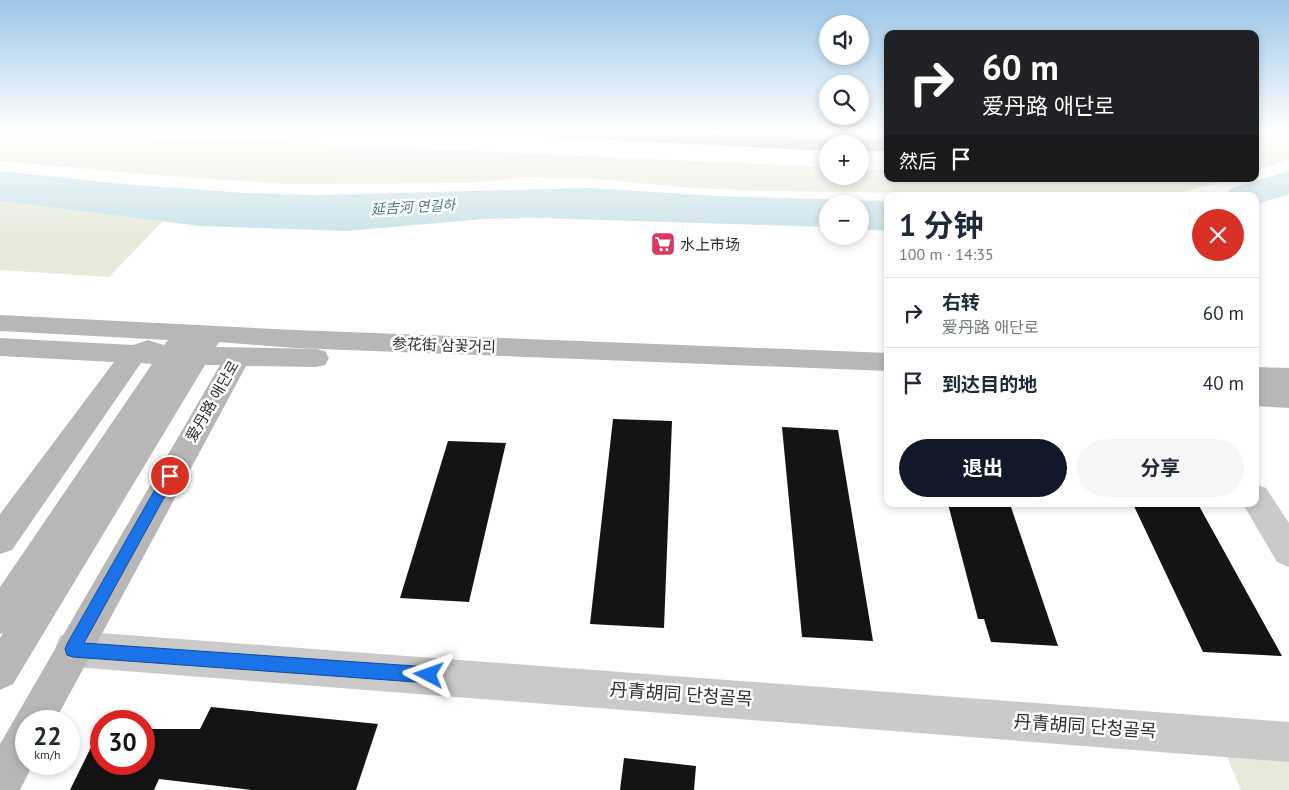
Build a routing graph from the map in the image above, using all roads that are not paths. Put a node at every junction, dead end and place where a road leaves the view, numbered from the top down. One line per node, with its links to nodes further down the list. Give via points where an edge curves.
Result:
1 (0, 323): 2 (main road, 参花街 삼꽃거리)
2 (192, 344): 4 (main road, 参花街 삼꽃거리); 5 (main road, 参花街 삼꽃거리); 6 (main road, 参花街 삼꽃거리, via 295,339); 15 (main road); 17 (main road)
3 (0, 347): 4 (main road, 参花街 삼꽃거리)
4 (134, 354): 13 (main road)
5 (238, 356): 9 (main road, 参花街 삼꽃거리); 16 (main road, 爱丹路 애단로)
6 (884, 362)
7 (1259, 377): 8 (main road)
8 (1289, 378)
9 (884, 381)
10 (1259, 396): 11 (main road)
11 (1289, 398)
12 (1259, 503): 14 (street)
13 (0, 540)
14 (1289, 552)
15 (0, 617)
16 (73, 649): 18 (main road, 爱丹路 애단로); 19 (street, 丹青胡同 단청골목)
17 (0, 671)
18 (40, 710)
19 (1289, 742)
20 (15, 757): 21 (main road)
21 (0, 786)

